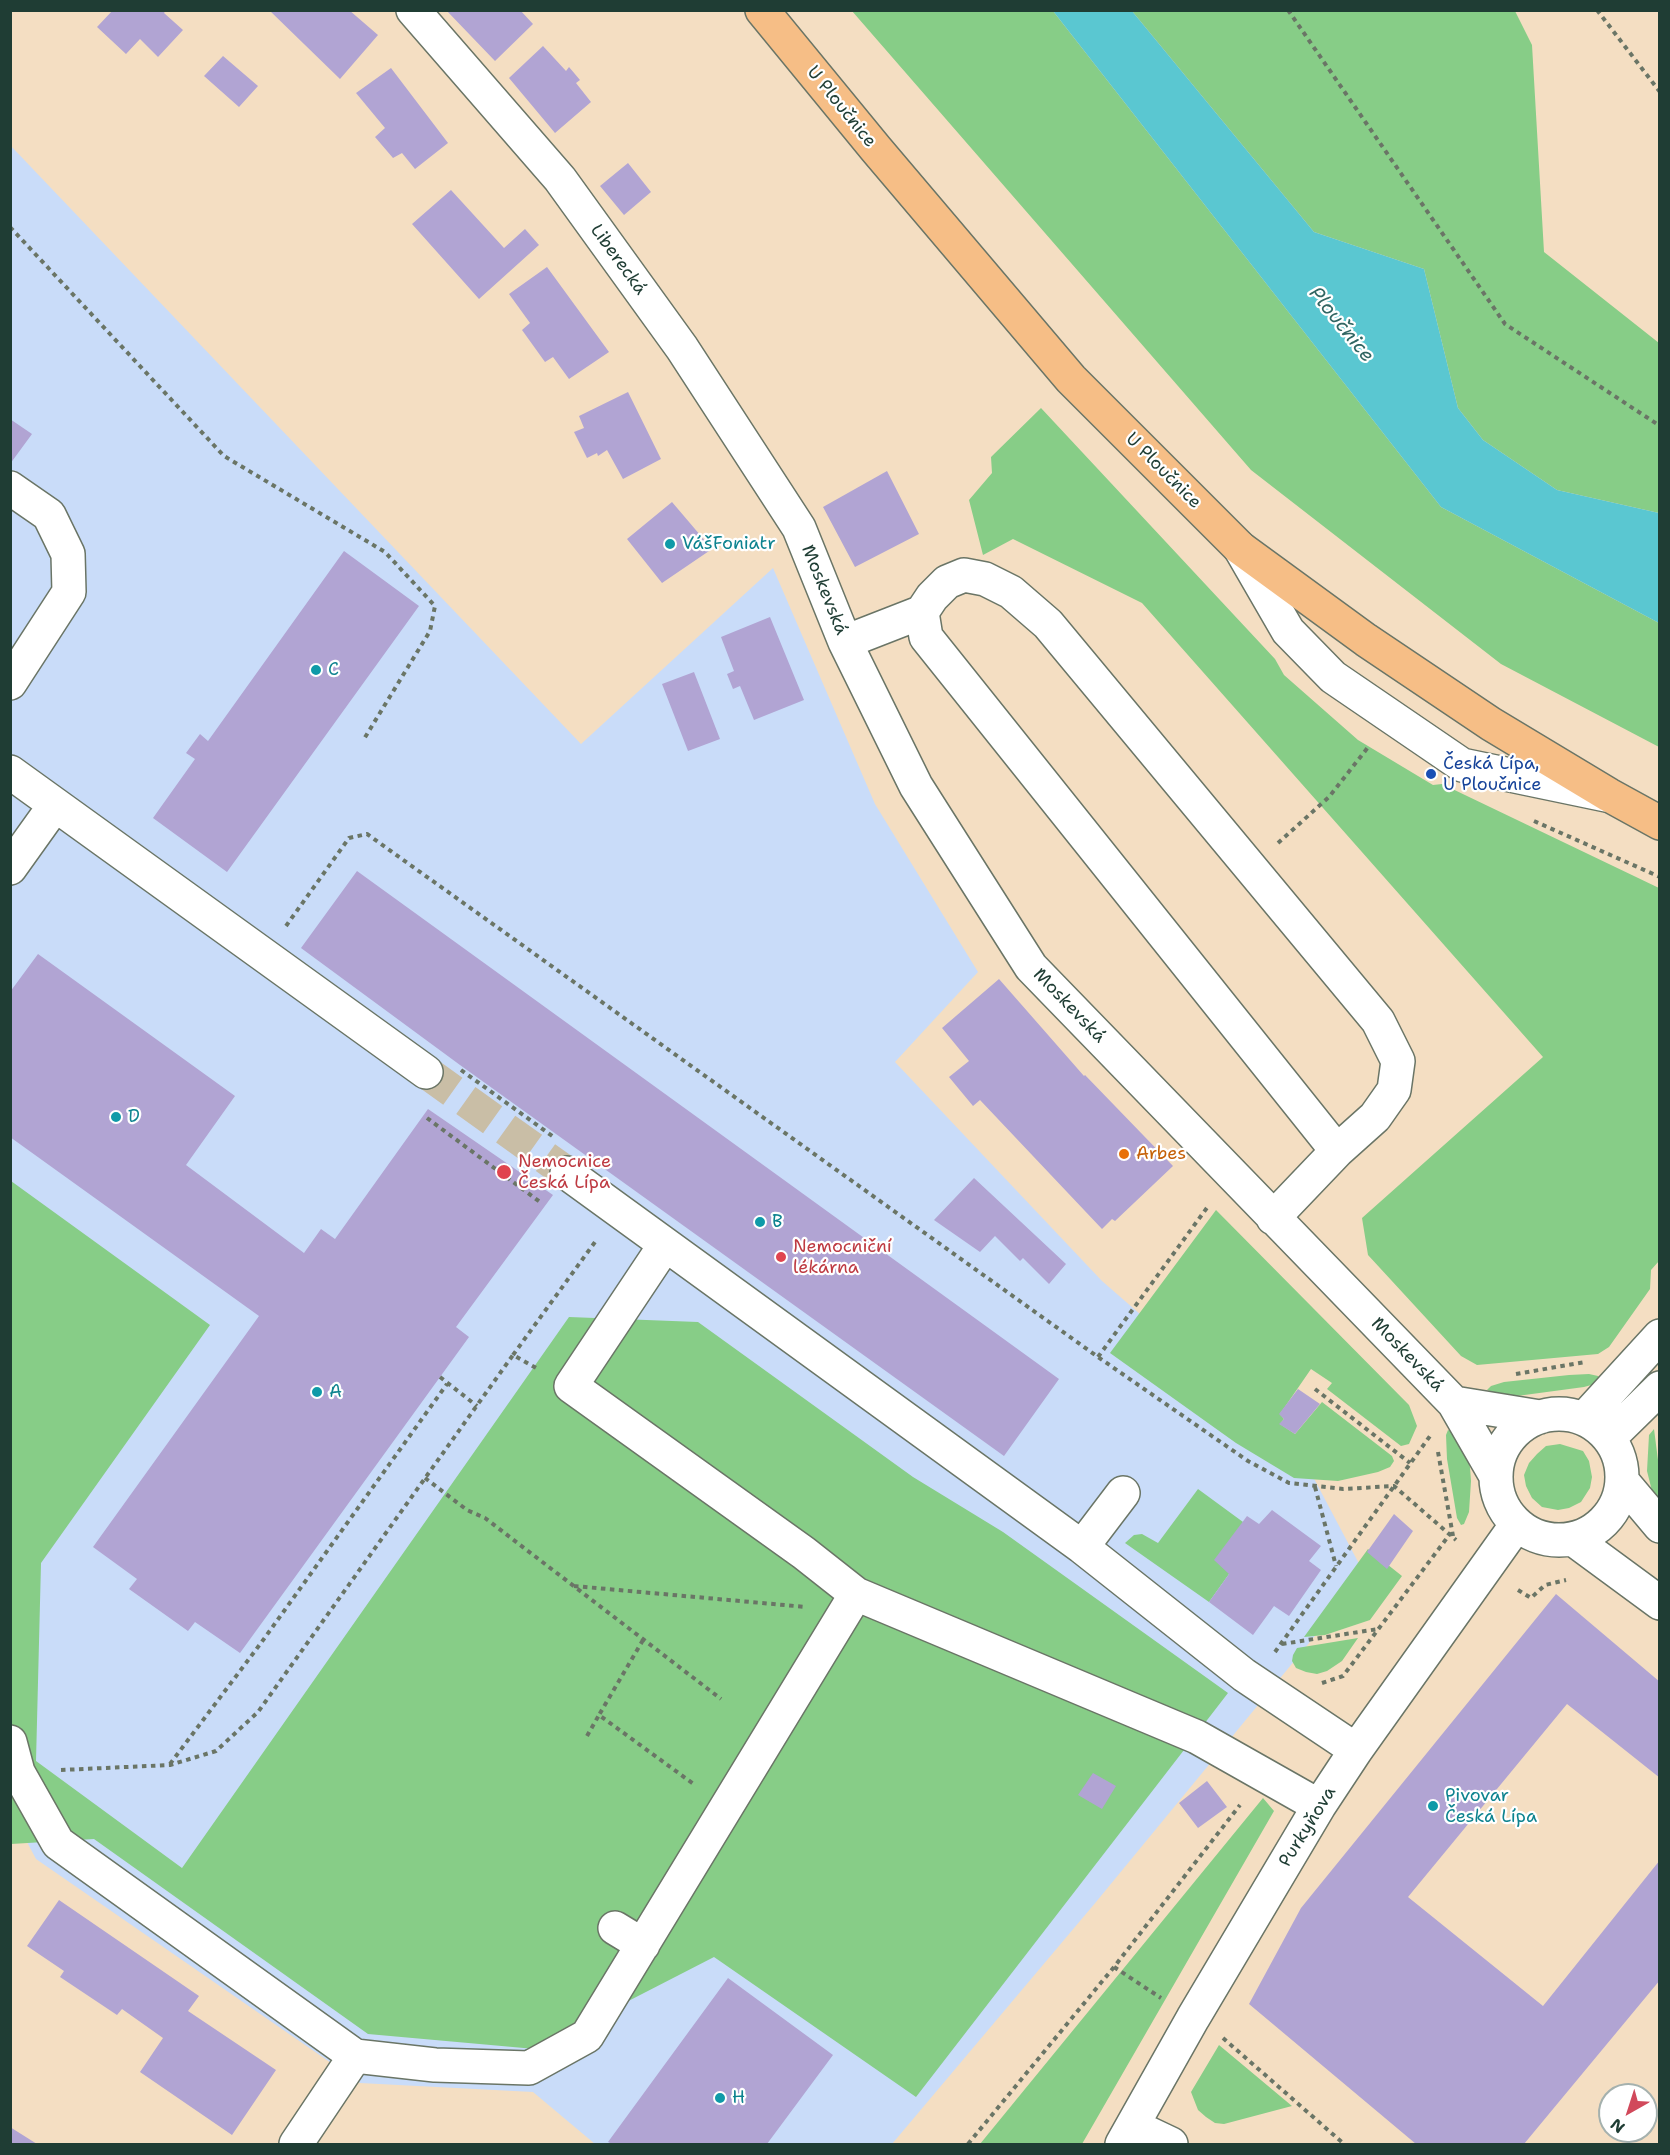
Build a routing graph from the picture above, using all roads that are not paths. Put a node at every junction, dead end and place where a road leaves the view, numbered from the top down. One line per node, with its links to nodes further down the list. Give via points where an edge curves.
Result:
1 (413, 10): 4 (street, Liberecká, via 560,179 682,348)
2 (762, 10): 5 (main road, U Ploučnice, via 1071,379)
3 (10, 488): 8 (street, via 49,515 68,555 69,592)
4 (799, 528): 7 (street, Moskevská)
5 (1240, 549): 10 (main road, U Ploučnice, via 1491,724); 10 (street, via 1288,631 1333,677 1462,765)
6 (922, 612): 7 (street); 15 (street, via 926,637); 15 (street, via 947,582 964,576 985,579 1011,592 1048,624 1378,1021 1398,1061 1394,1090 1375,1117)
7 (845, 642): 17 (street, Moskevská, via 916,786 1031,968)
8 (10, 683)
9 (10, 772): 11 (street)
10 (1609, 795): 12 (main road, U Ploučnice)
11 (55, 805): 13 (street); 14 (street)
12 (1659, 823)
13 (10, 868)
14 (426, 1072)
15 (1337, 1151): 17 (street)
16 (567, 1173): 18 (street)
17 (1273, 1218): 21 (street, Moskevská)
18 (665, 1245): 30 (street); 31 (street, via 571,1386 794,1546)
19 (1659, 1336): 23 (street)
20 (1659, 1388): 23 (street)
21 (1454, 1403): 22 (street); 24 (street, Moskevská)
22 (1540, 1417): 23 (street, via 1570,1414); 24 (street, via 1522,1426 1508,1440)
23 (1597, 1428): 25 (street, via 1617,1451)
24 (1496, 1476): 27 (street, via 1498,1494)
25 (1623, 1482): 28 (street); 29 (street, via 1615,1507 1597,1527)
26 (1123, 1493): 30 (street)
27 (1517, 1524): 29 (street, via 1553,1540); 33 (street, Purkyňova)
28 (1659, 1526)
29 (1573, 1539): 32 (street)
30 (1082, 1547): 33 (street, via 1244,1675)
31 (851, 1602): 35 (street, via 1197,1737); 37 (street)
32 (1659, 1603)
33 (1356, 1750): 35 (street, Purkyňova)
34 (14, 1757): 38 (street, via 58,1843)
35 (1319, 1806): 39 (street, Purkyňova)
36 (615, 1928): 37 (street)
37 (643, 1945): 38 (street, via 587,2036 529,2068 435,2065)
38 (355, 2056): 40 (street)
39 (1127, 2135): 41 (street)
40 (296, 2145)
41 (1171, 2145)

